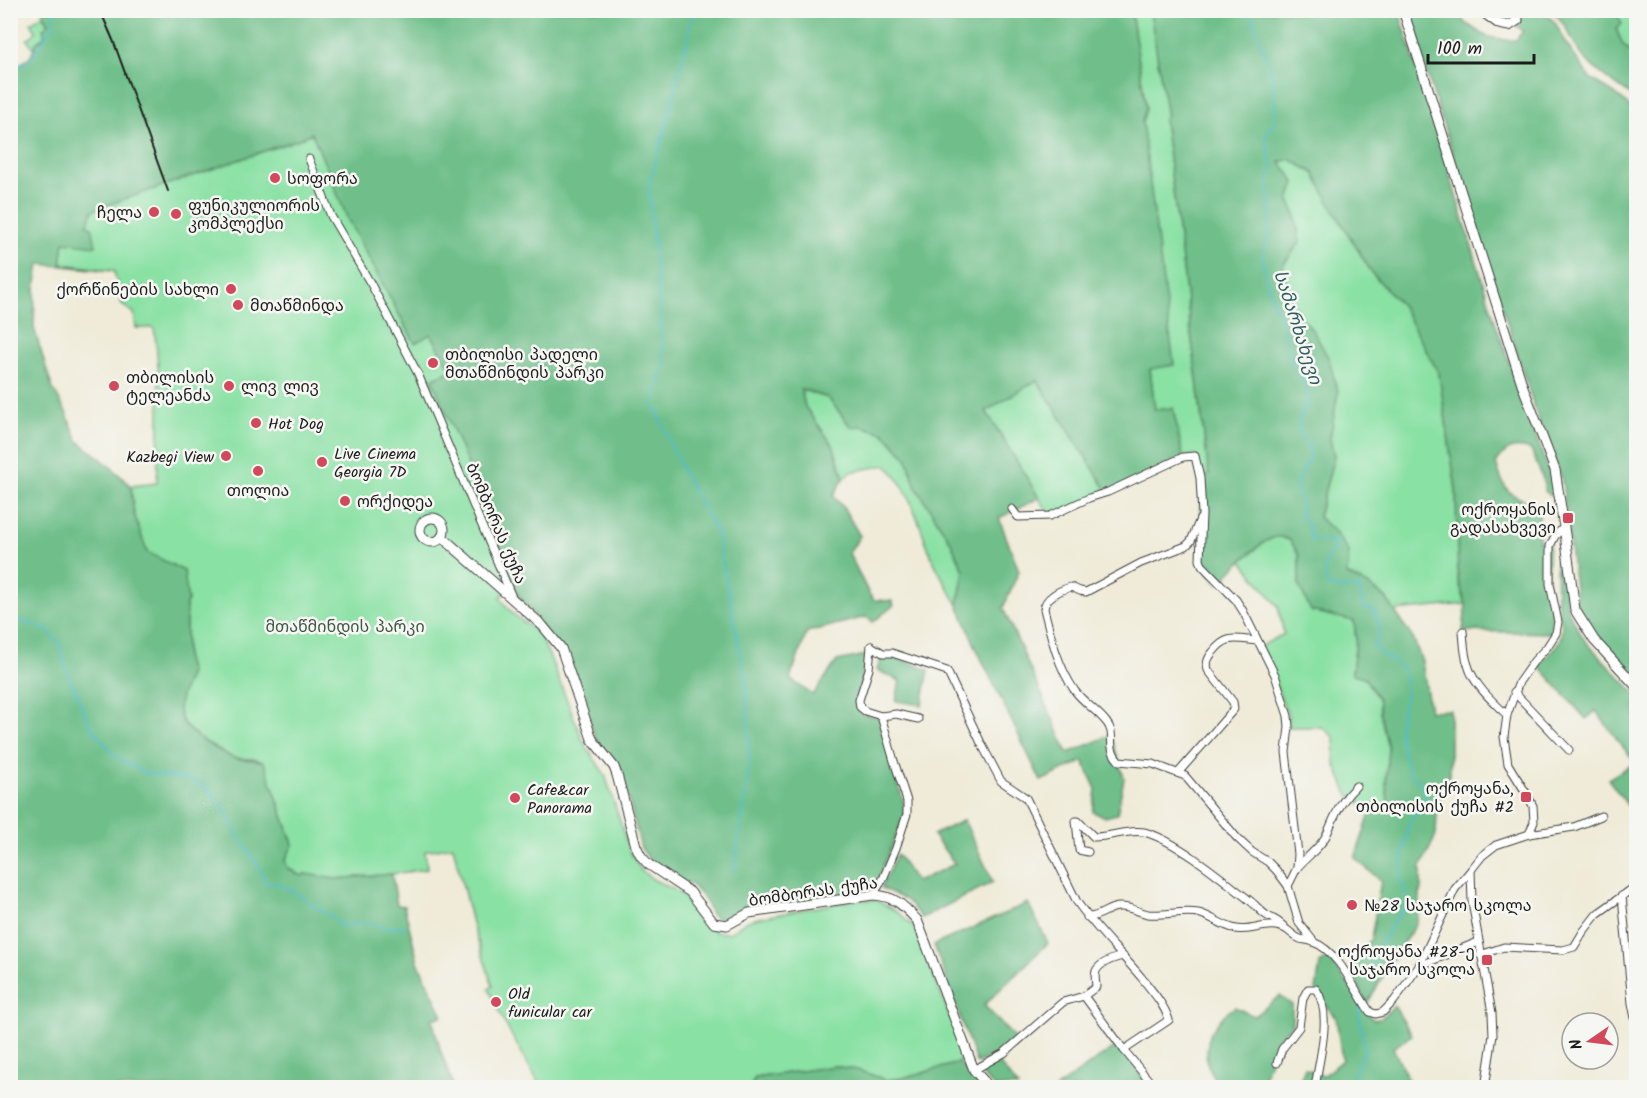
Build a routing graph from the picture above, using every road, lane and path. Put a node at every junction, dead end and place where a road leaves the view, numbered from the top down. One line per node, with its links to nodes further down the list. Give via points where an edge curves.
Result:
1 (1403, 10): 7 (street, via 1522,387 1555,470)
2 (1480, 10): 3 (street, via 1499,24 1509,26 1518,20)
3 (1516, 10)
4 (309, 159): 9 (street, ბომბორას ქუჩა, via 331,216 418,374)
5 (1012, 509): 6 (street, via 1018,517 1050,516 1183,457 1195,456)
6 (1202, 514): 11 (street, via 1202,565 1236,600); 18 (street, via 1186,546 1086,592 1071,587 1058,592 1044,604 1057,654 1074,690 1108,724 1115,757)
7 (1564, 527): 12 (street, via 1575,610 1594,640); 13 (street, via 1550,546 1556,633)
8 (442, 537): 9 (street)
9 (513, 598): 27 (street, ბომბორას ქუჩა, via 561,648 592,738 614,767 641,856 690,892 714,923 726,925 749,913)
10 (1463, 631): 14 (street, via 1468,666)
11 (1257, 641): 18 (street, via 1224,641 1208,659 1208,670 1233,702 1234,709); 23 (street, via 1275,675 1288,716 1286,752 1298,842)
12 (1636, 686)
13 (1514, 692): 14 (street); 17 (street)
14 (1507, 715): 21 (street, via 1504,737 1508,764 1533,806 1534,822)
15 (882, 716): 16 (street, via 896,714); 27 (street, via 906,795 907,814 883,879); 29 (street, via 865,711 859,704 872,645 883,652 947,671 1001,781 1026,798)
16 (918, 719)
17 (1569, 750)
18 (1178, 773): 25 (street, via 1185,776 1237,838 1268,862)
19 (1356, 786): 23 (street, via 1340,806 1318,848)
20 (1601, 816): 21 (street, via 1574,827)
21 (1528, 834): 24 (street, via 1496,845)
22 (1088, 852): 30 (street, via 1077,847 1076,821 1094,837 1144,832 1181,850)
23 (1296, 868): 25 (street)
24 (1471, 870): 32 (street); 35 (street, via 1455,889)
25 (1288, 886): 31 (street, via 1299,924)
26 (1636, 886): 28 (street)
27 (873, 895): 40 (street, ბომბორას ქუჩა, via 886,895 903,904 917,920)
28 (1622, 896): 33 (street, via 1597,914 1574,947 1504,947); 37 (street)
29 (1087, 917): 30 (street, via 1122,907 1148,914 1197,913 1240,930); 34 (street)
30 (1285, 928): 31 (street, via 1300,939)
31 (1314, 942): 35 (street, via 1331,955 1370,1012 1376,1014 1394,1001)
32 (1478, 942): 33 (street); 35 (street)
33 (1480, 955): 44 (street, via 1493,1035)
34 (1123, 956): 36 (street, via 1099,967 1096,987); 38 (street, via 1161,1002 1169,1020)
35 (1419, 966)
36 (1084, 996): 38 (street); 40 (street, via 1063,1002 1004,1053)
37 (1636, 1023)
38 (1124, 1050): 42 (street)
39 (1277, 1063): 43 (street, via 1282,1049 1299,1027 1303,998 1308,989 1316,988 1324,1004 1325,1020)
40 (974, 1070): 41 (street)
41 (990, 1088)
42 (1155, 1088)
43 (1315, 1088)
44 (1485, 1088)

